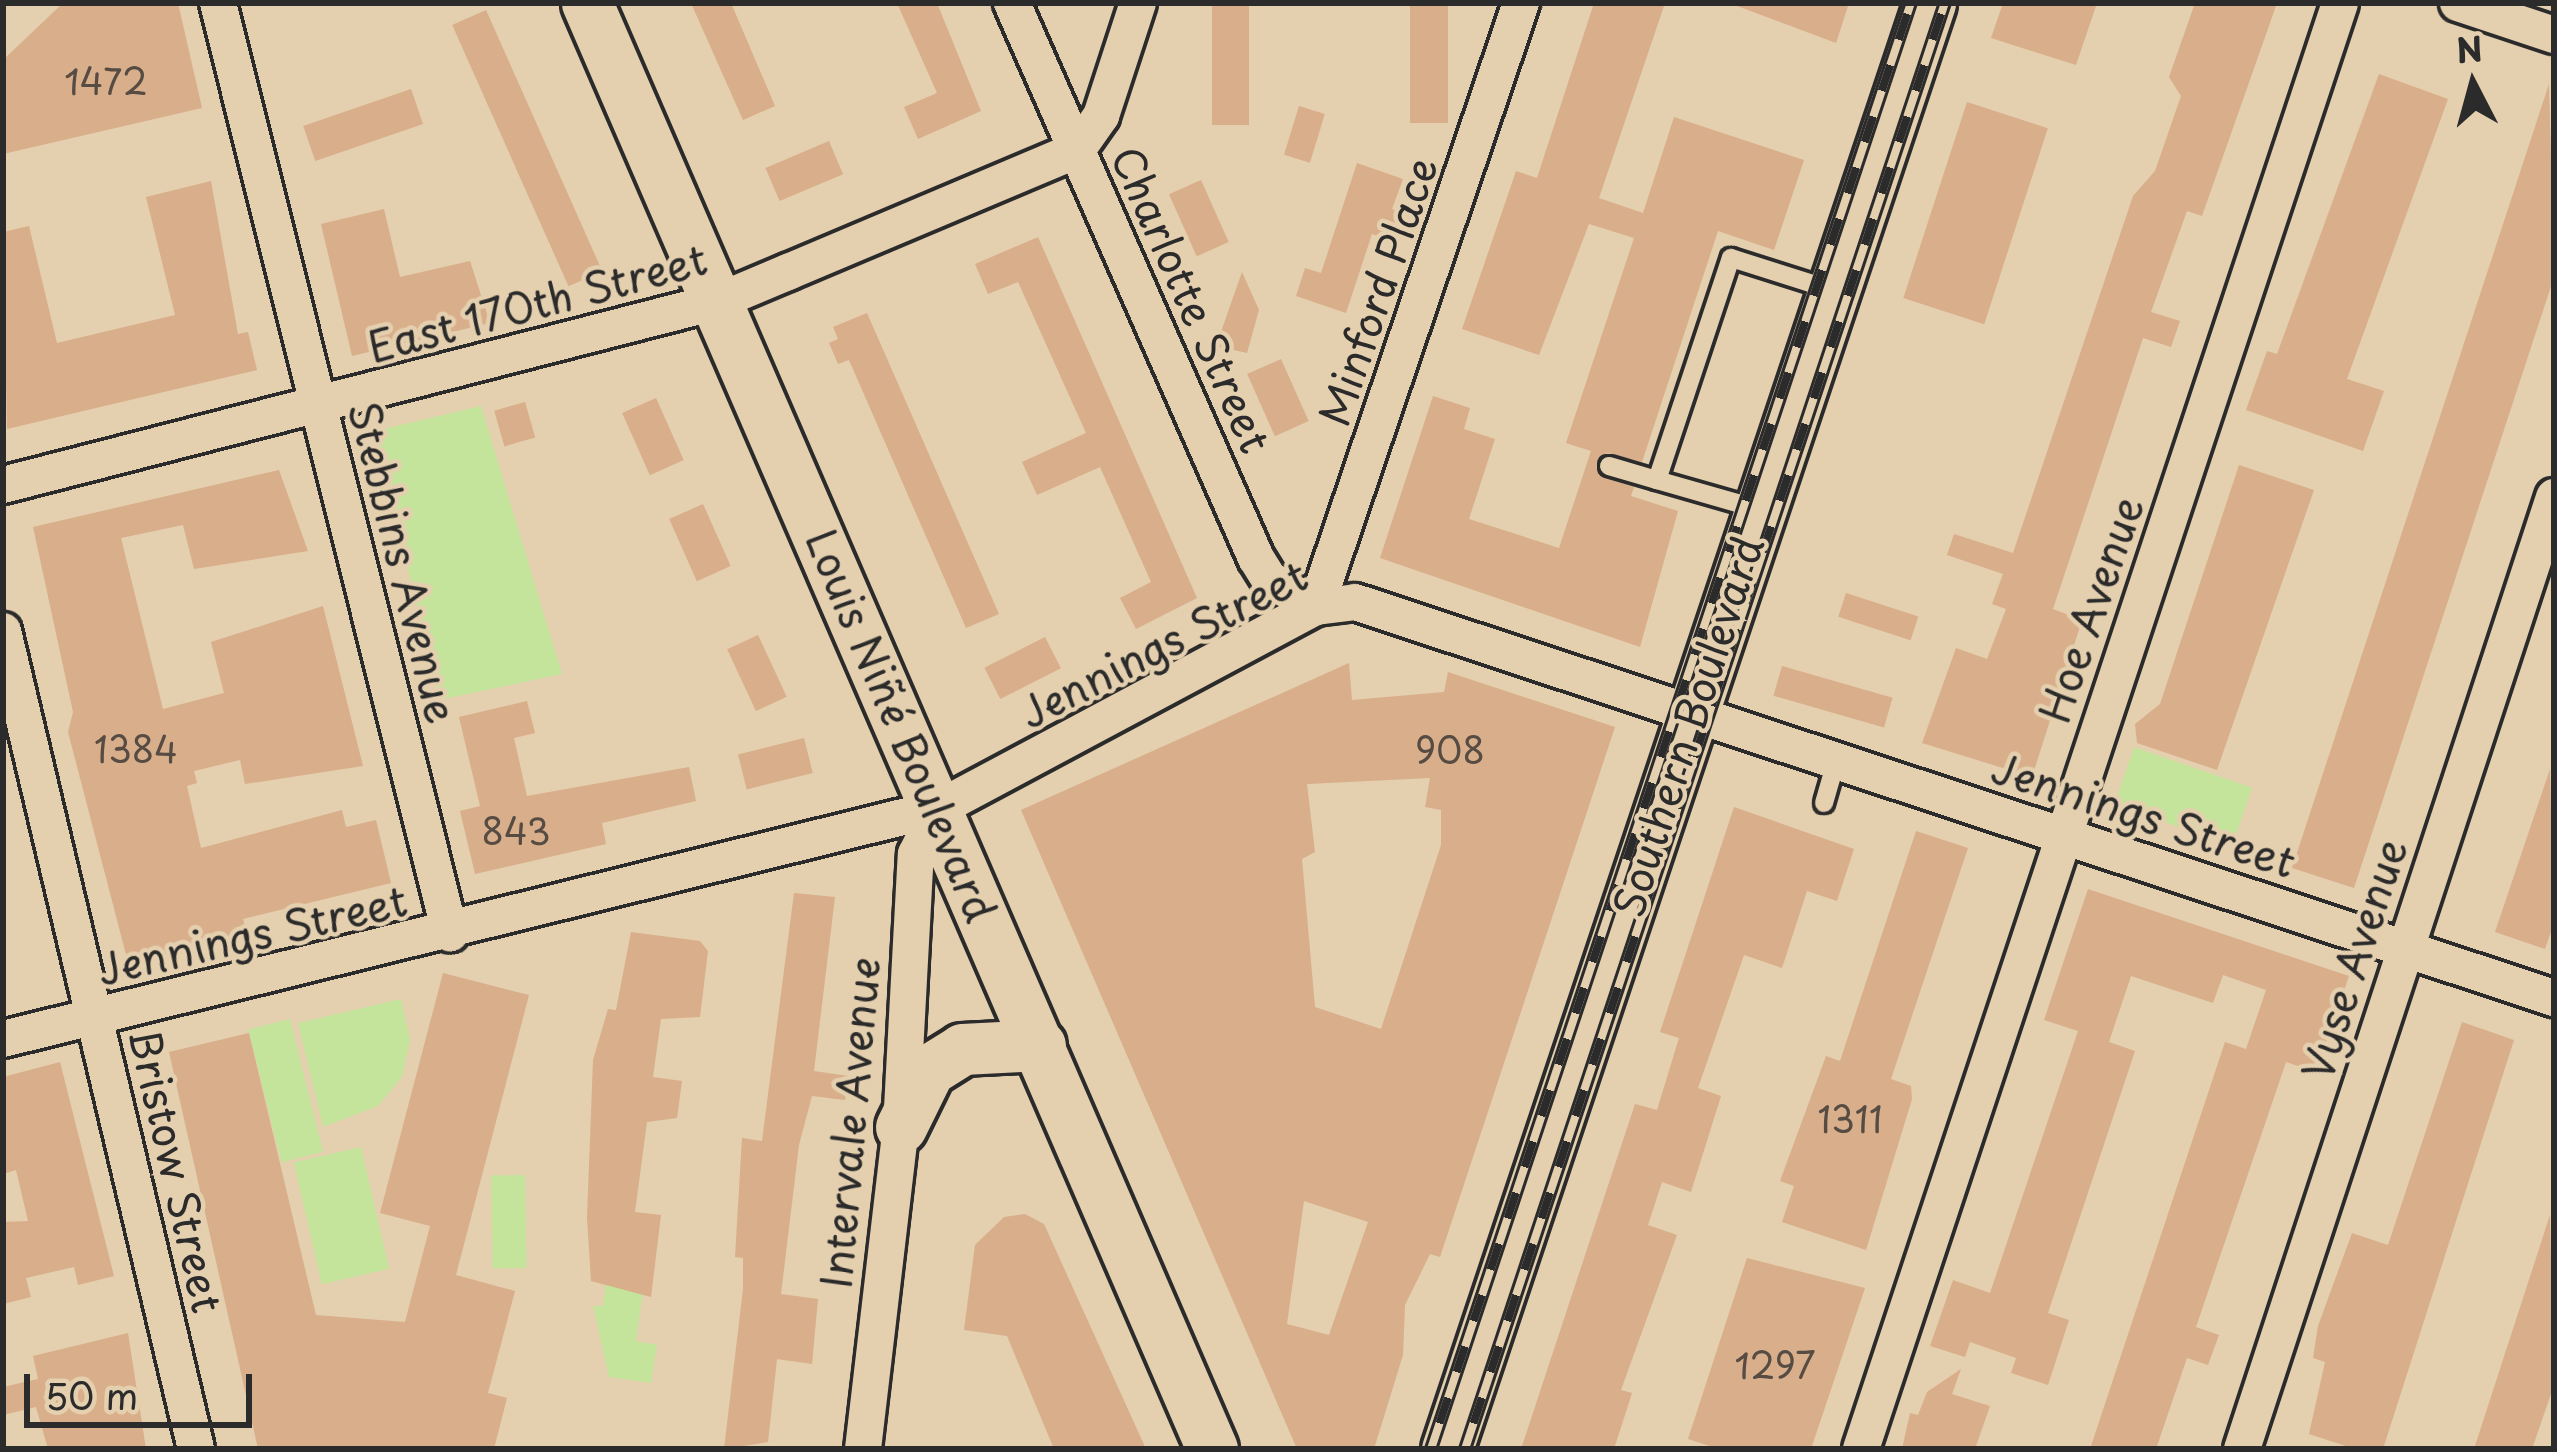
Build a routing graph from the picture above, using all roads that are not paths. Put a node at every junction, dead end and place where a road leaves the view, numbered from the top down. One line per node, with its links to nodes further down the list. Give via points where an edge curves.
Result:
1 (218, 3): 13 (street, Stebbins Avenue)
2 (587, 3): 12 (street, Louis Niñé Boulevard)
3 (1012, 3): 10 (street, Charlotte Street)
4 (1138, 3): 10 (street, via 1101,116)
5 (1521, 3): 19 (street, Minford Place)
6 (1930, 3): 11 (street, Southern Boulevard)
7 (2341, 3): 25 (street, Hoe Avenue)
8 (2458, 3): 9 (street)
9 (2554, 34)
10 (1077, 149): 12 (street, East 170th Street); 19 (street, Charlotte Street, via 1256,558 1269,579)
11 (1834, 290): 15 (lane, via 1731,259); 18 (street, Southern Boulevard)
12 (719, 302): 13 (street, East 170th Street); 24 (street, Louis Niñé Boulevard)
13 (320, 409): 16 (street, East 170th Street); 26 (street, Stebbins Avenue)
14 (1609, 466): 15 (lane)
15 (1657, 479): 18 (lane)
16 (3, 485)
17 (2554, 497): 27 (street, Vyse Avenue)
18 (1758, 509): 21 (street, Southern Boulevard)
19 (1316, 607): 21 (street, Jennings Street, via 1355,602); 24 (street, Jennings Street)
20 (3, 631): 29 (street, Bristow Street)
21 (1693, 712): 22 (street, Jennings Street); 36 (street, Southern Boulevard)
22 (1837, 758): 23 (lane); 25 (street, Jennings Street)
23 (1824, 802)
24 (939, 808): 26 (street, Jennings Street); 31 (street, Louis Niñé Boulevard); 32 (street, Intervale Avenue, via 916,854)
25 (2062, 836): 27 (street, Jennings Street); 37 (street, Hoe Avenue)
26 (450, 933): 29 (street, Jennings Street)
27 (2403, 948): 28 (street, Jennings Street); 38 (street, Vyse Avenue)
28 (2554, 998)
29 (96, 1017): 30 (street, Jennings Street); 33 (street, Bristow Street)
30 (3, 1039)
31 (1040, 1046): 32 (street, via 962,1049 929,1070); 35 (street, Louis Niñé Boulevard)
32 (901, 1127): 34 (street, Intervale Avenue)
33 (196, 1449)
34 (863, 1449)
35 (1212, 1449)
36 (1447, 1449)
37 (1861, 1449)
38 (2242, 1449)

